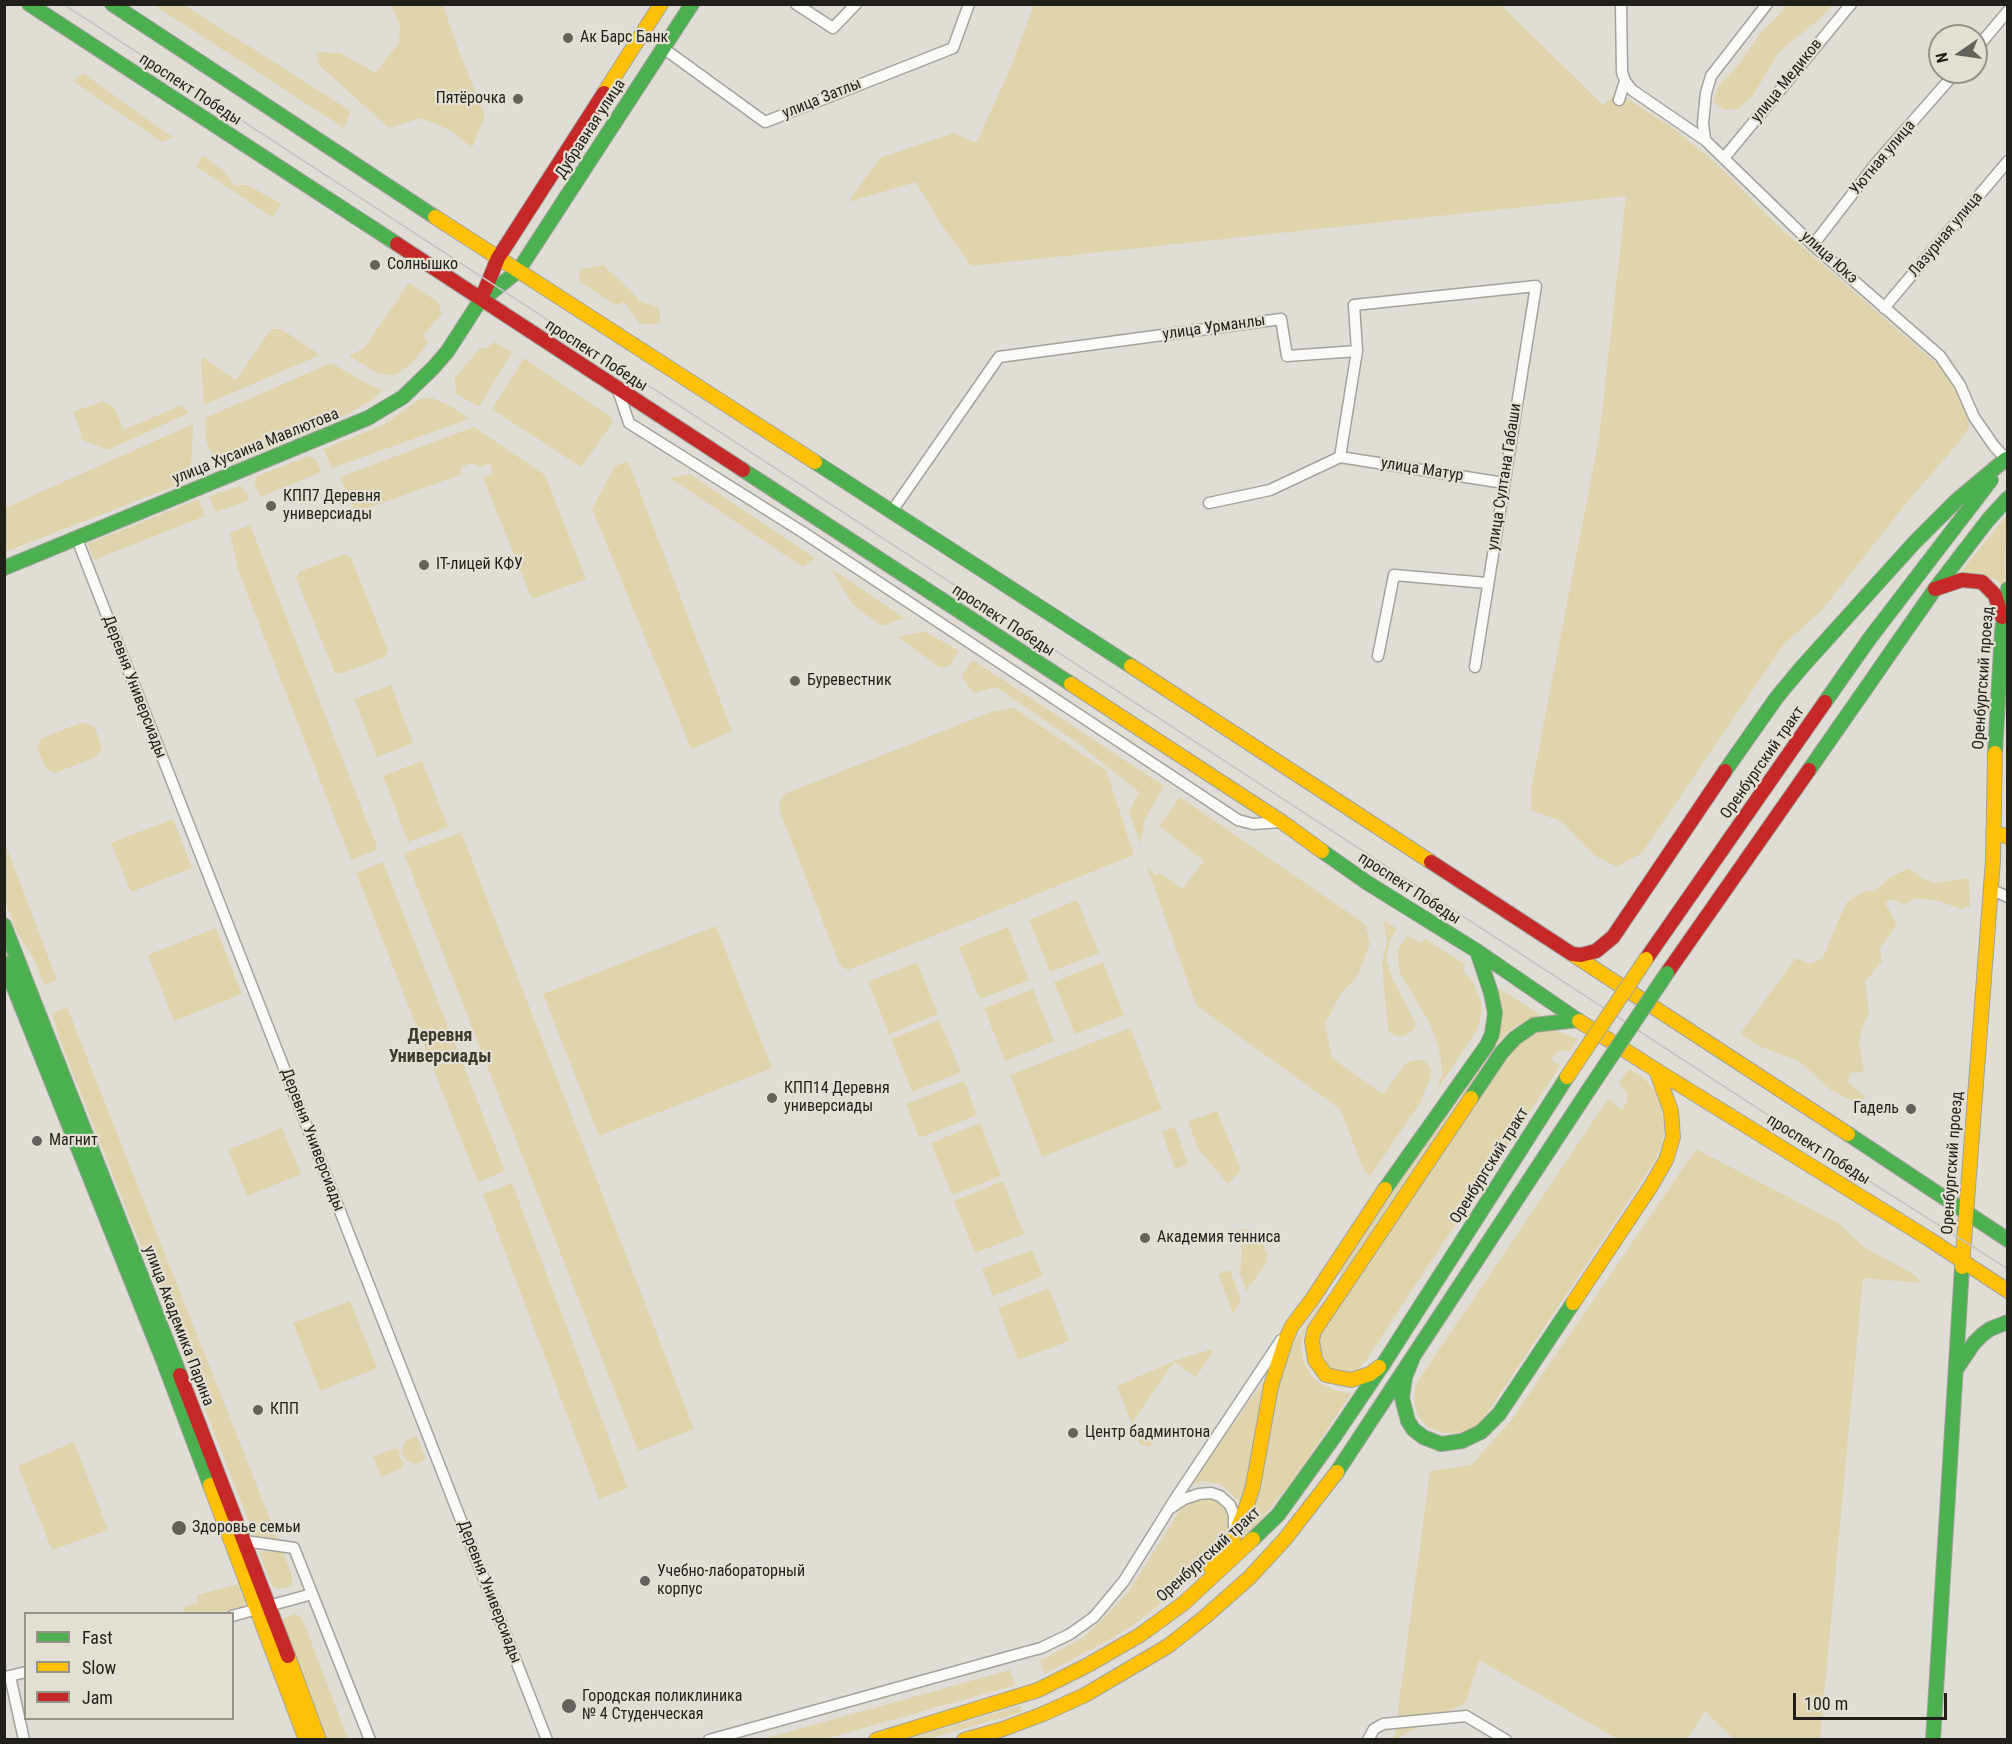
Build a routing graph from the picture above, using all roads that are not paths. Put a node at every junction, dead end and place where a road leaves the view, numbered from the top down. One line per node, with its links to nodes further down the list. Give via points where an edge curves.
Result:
1 (29, 4): 25 (main road, проспект Победы)
2 (112, 4): 23 (main road, проспект Победы)
3 (661, 4): 17 (main road, Дубравная улица)
4 (692, 4): 13 (main road, Дубравная улица)
5 (796, 4): 6 (street, via 833,28)
6 (856, 4)
7 (969, 4): 13 (street, улица Затлы, via 953,48 765,122)
8 (1621, 4): 14 (street)
9 (1767, 4): 19 (street, via 1711,76 1703,123)
10 (1851, 4): 20 (street, улица Медиков)
11 (2007, 11): 12 (street)
12 (1988, 34)
13 (663, 48): 18 (main road, Дубравная улица)
14 (1625, 81): 16 (street); 19 (street, улица Юкэ, via 1632,90)
15 (1945, 84): 22 (street, Уютная улица, via 1877,162)
16 (1619, 100)
17 (597, 101): 18 (main road); 23 (main road, Дубравная улица)
18 (619, 115): 24 (main road, Дубравная улица)
19 (1705, 140): 20 (street, улица Юкэ)
20 (1724, 158): 22 (street, улица Юкэ)
21 (2007, 161): 26 (street, Лазурная улица)
22 (1813, 245): 26 (street, улица Юкэ)
23 (498, 258): 24 (main road, проспект Победы); 25 (main road, Дубравная улица)
24 (518, 271): 25 (main road, Дубравная улица); 34 (main road, проспект Победы)
25 (480, 301): 28 (main road, проспект Победы); 35 (main road, улица Хусаина Мавлютова, via 434,368 403,397 377,413)
26 (1884, 308): 30 (street, улица Юкэ, via 1940,356 1960,385 1974,417)
27 (1358, 351): 29 (street); 31 (street, улица Султана Габаши, via 1354,305 1536,286); 34 (street, улица Урманлы, via 1287,356 1281,319 999,357)
28 (618, 390): 43 (main road, проспект Победы); 43 (street, via 629,423 804,533 1238,820 1253,824)
29 (1340, 457): 31 (street, улица Матур); 33 (street, via 1269,490)
30 (2006, 458): 50 (main road, via 1914,543 1802,667 1612,937 1596,951); 62 (main road, Оренбургский тракт, bridge, via 1870,638 1646,958)
31 (1504, 483): 37 (street, улица Султана Габаши)
32 (2007, 498): 38 (main road)
33 (1209, 503)
34 (892, 512): 50 (main road, проспект Победы)
35 (76, 540): 36 (main road, улица Хусаина Мавлютова); 79 (street, Деревня Универсиады)
36 (4, 568)
37 (1487, 583): 41 (street, via 1394,575); 42 (street, улица Султана Габаши)
38 (1935, 589): 40 (main road, via 1962,580 1982,582 1995,595); 61 (main road, bridge, via 1667,973)
39 (2007, 590): 40 (main road, Оренбургский проезд)
40 (2002, 631): 44 (main road, Оренбургский проезд)
41 (1378, 656)
42 (1475, 668)
43 (1282, 822): 49 (main road, проспект Победы, via 1366,882)
44 (1993, 832): 45 (main road); 46 (main road, Оренбургский проезд)
45 (2007, 837)
46 (1990, 889): 47 (street); 55 (main road, Оренбургский проезд)
47 (2007, 897)
48 (4, 925): 54 (main road, улица Академика Парина)
49 (1477, 951): 52 (main road, проспект Победы); 60 (main road, via 1495,1013 1487,1045)
50 (1572, 954): 55 (main road, проспект Победы)
51 (4, 963): 54 (main road, улица Академика Парина)
52 (1578, 1020): 53 (main road, проспект Победы); 62 (main road, via 1534,1025 1502,1052 1314,1331 1315,1360 1326,1375 1351,1380 1370,1374)
53 (1656, 1070): 57 (main road, проспект Победы); 61 (main road, via 1673,1122 1666,1160 1499,1414 1481,1431 1462,1441 1441,1444 1423,1437 1408,1421 1402,1398)
54 (59, 1082): 66 (main road, улица Академика Парина); 69 (main road, улица Академика Парина, via 163,1360)
55 (1967, 1212): 56 (main road, проспект Победы); 57 (main road, Оренбургский проезд)
56 (2007, 1240)
57 (1962, 1262): 58 (main road, проспект Победы); 63 (main road, Оренбургский проезд)
58 (2007, 1291)
59 (2007, 1322): 63 (main road, via 1982,1335)
60 (1292, 1326): 64 (street); 65 (main road, via 1271,1386 1253,1486)
61 (1412, 1360): 74 (main road, via 1335,1475 1250,1577 1168,1646)
62 (1384, 1363): 68 (main road, Оренбургский тракт, via 1278,1515)
63 (1955, 1371): 85 (main road, Оренбургский проезд)
64 (1169, 1509): 65 (street, via 1198,1494 1220,1496 1234,1515); 80 (street, via 1106,1604 1070,1634 1041,1648)
65 (1234, 1537): 68 (main road)
66 (245, 1541): 67 (street, via 294,1548); 69 (main road, улица Академика Парина)
67 (312, 1594): 69 (street); 78 (street)
68 (1184, 1604): 73 (main road, Оренбургский тракт, via 1140,1635)
69 (263, 1608): 70 (street); 76 (main road, улица Академика Парина); 77 (main road, улица Академика Парина)
70 (234, 1615)
71 (24, 1673): 72 (street)
72 (7, 1677): 75 (street)
73 (1038, 1690): 74 (main road); 81 (main road, Оренбургский тракт)
74 (1044, 1714): 82 (main road)
75 (24, 1740)
76 (306, 1740)
77 (319, 1740)
78 (370, 1740)
79 (547, 1740)
80 (709, 1740)
81 (876, 1740)
82 (964, 1740)
83 (1368, 1740): 84 (street, via 1374,1729 1383,1724 1466,1716)
84 (1506, 1740)
85 (1933, 1740)

